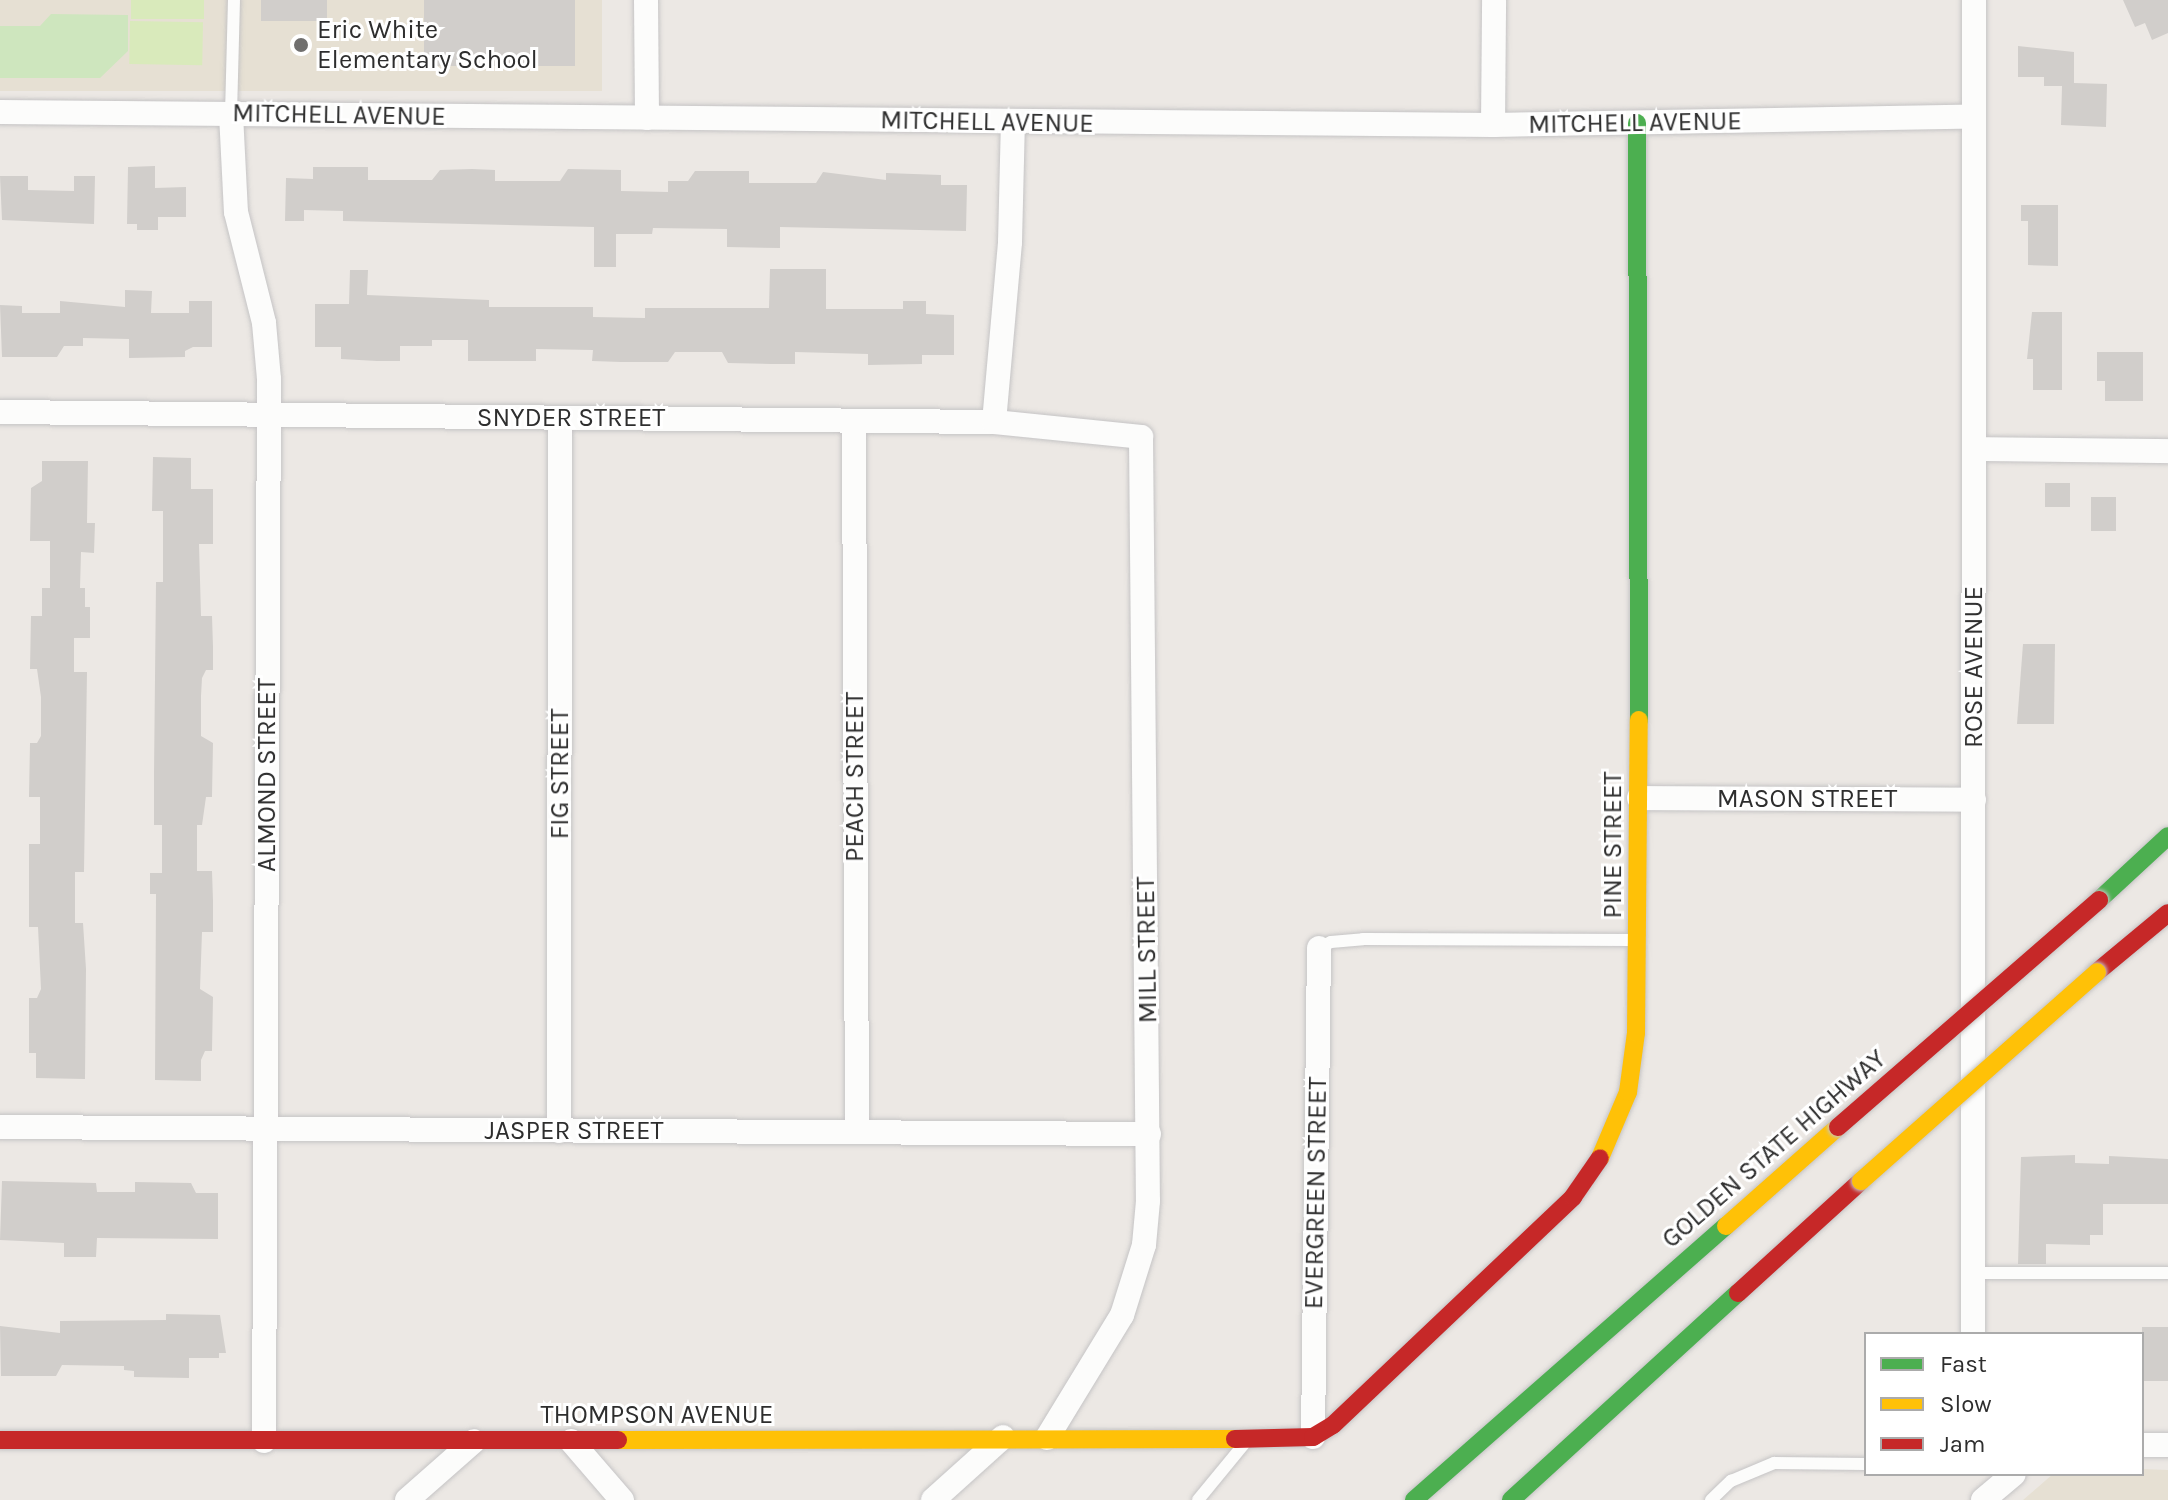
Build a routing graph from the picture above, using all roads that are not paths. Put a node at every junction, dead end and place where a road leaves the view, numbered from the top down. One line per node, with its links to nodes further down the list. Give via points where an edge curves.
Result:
1 (234, 0): 6 (lane)
2 (646, 0): 8 (street)
3 (1494, 0): 11 (street)
4 (1974, 0): 7 (street, ROSE AVENUE)
5 (0, 112): 6 (street, MITCHELL AVENUE)
6 (231, 114): 8 (street, MITCHELL AVENUE); 13 (street, ALMOND STREET, via 232,177 264,323)
7 (1974, 117): 10 (street, MITCHELL AVENUE); 18 (street, ROSE AVENUE)
8 (647, 118): 9 (street, MITCHELL AVENUE)
9 (1013, 122): 11 (street, MITCHELL AVENUE); 16 (street, via 1010,242)
10 (1637, 123): 11 (street, MITCHELL AVENUE); 20 (main road, PINE STREET)
11 (1493, 125)
12 (0, 412): 13 (street, SNYDER STREET)
13 (269, 416): 14 (street, SNYDER STREET); 27 (street, ALMOND STREET)
14 (560, 418): 15 (street, SNYDER STREET); 28 (street, FIG STREET)
15 (854, 421): 16 (street, SNYDER STREET); 29 (street, PEACH STREET)
16 (994, 422): 17 (street, SNYDER STREET)
17 (1141, 437): 30 (street, MILL STREET)
18 (1975, 449): 19 (street); 21 (street, ROSE AVENUE)
19 (2168, 451)
20 (1639, 798): 21 (street, MASON STREET); 24 (main road, PINE STREET)
21 (1974, 800): 31 (street, ROSE AVENUE)
22 (2168, 836): 51 (main road, GOLDEN STATE HIGHWAY, bridge)
23 (2168, 913): 52 (main road, bridge, via 1861,1181)
24 (1638, 940): 25 (lane, via 1363,939); 35 (main road, PINE STREET, via 1636,1033 1628,1092 1591,1174 1344,1415)
25 (1319, 948): 35 (street, EVERGREEN STREET)
26 (0, 1127): 27 (street, JASPER STREET)
27 (266, 1129): 28 (street, JASPER STREET); 39 (street, ALMOND STREET)
28 (559, 1131): 29 (street, JASPER STREET)
29 (857, 1132): 30 (street, JASPER STREET)
30 (1149, 1134): 36 (street, MILL STREET, via 1148,1201 1135,1282 1100,1355)
31 (1973, 1273): 32 (lane); 33 (street, ROSE AVENUE)
32 (2168, 1273)
33 (1973, 1332)
34 (1003, 1437): 36 (main road, THOMPSON AVENUE); 41 (main road, THOMPSON AVENUE); 49 (street)
35 (1313, 1437): 37 (main road, THOMPSON AVENUE)
36 (1047, 1438): 37 (main road, THOMPSON AVENUE)
37 (1248, 1439): 50 (lane)
38 (0, 1440): 39 (main road, THOMPSON AVENUE)
39 (264, 1441): 40 (main road, THOMPSON AVENUE)
40 (474, 1441): 41 (main road, THOMPSON AVENUE); 47 (street)
41 (571, 1441): 48 (street)
42 (2144, 1445): 43 (street)
43 (2168, 1445)
44 (1864, 1464): 53 (lane, via 1774,1463 1731,1481)
45 (2010, 1476): 46 (street)
46 (1988, 1488)
47 (407, 1500)
48 (622, 1500)
49 (933, 1500)
50 (1198, 1500)
51 (1414, 1500)
52 (1511, 1500)
53 (1711, 1500)

